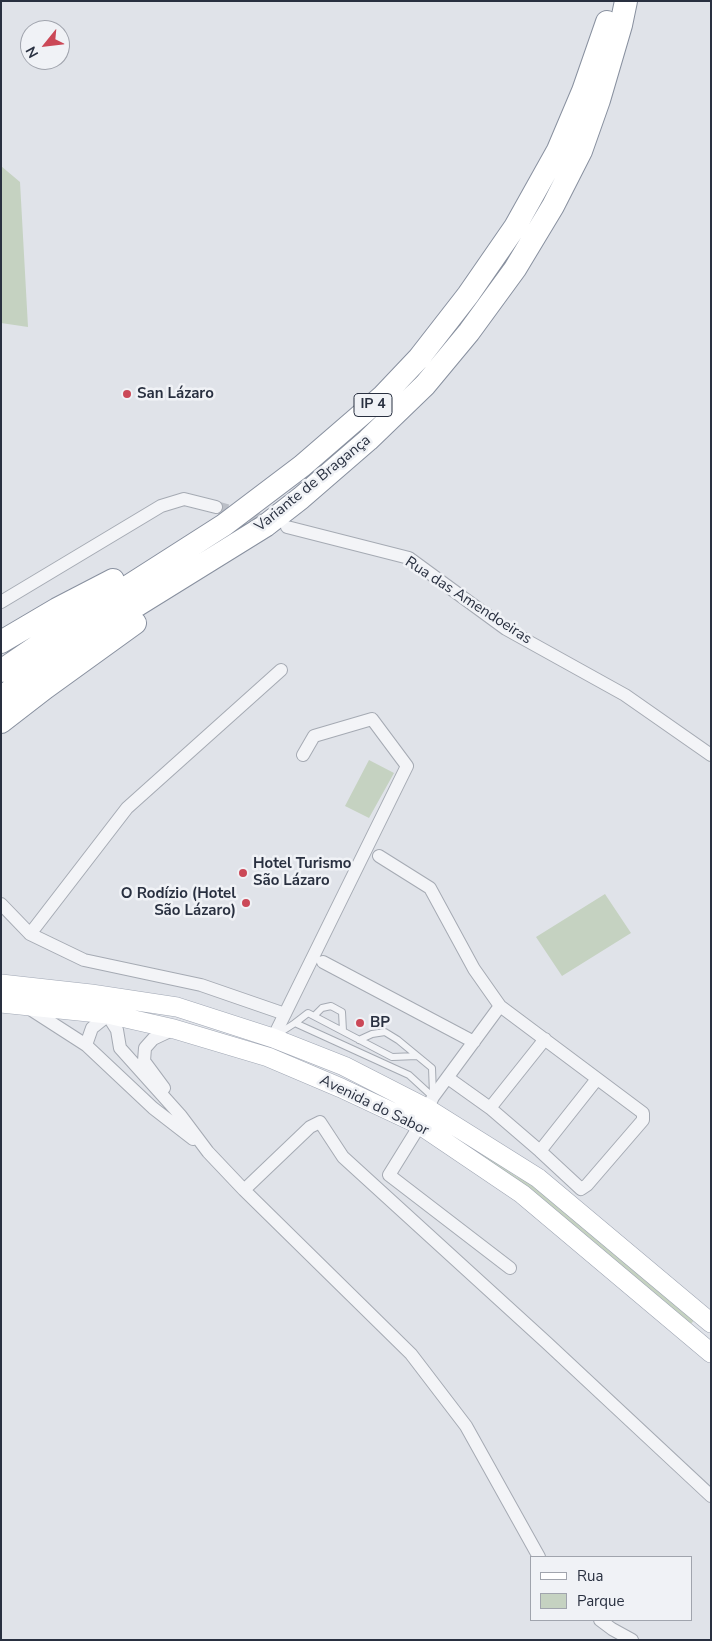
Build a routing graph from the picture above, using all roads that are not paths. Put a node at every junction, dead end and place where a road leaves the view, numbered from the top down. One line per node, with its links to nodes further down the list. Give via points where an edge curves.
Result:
1 (612, 1): 3 (highway, Variante de Bragança / IP 4, via 583,91 558,150 515,227 468,295 419,358 383,396 302,466)
2 (626, 1): 4 (highway, Variante de Bragança / IP 4, via 599,100 581,151 515,269 424,386 302,498)
3 (220, 516): 5 (street, via 184,498 161,506); 6 (highway); 8 (highway, Variante de Bragança / IP 4)
4 (276, 527): 9 (highway, Variante de Bragança / IP 4, via 82,640); 10 (highway, via 212,569); 12 (street, Rua das Amendoeiras, via 408,558 506,629 624,695)
5 (1, 602)
6 (1, 642)
7 (281, 670): 15 (street, via 127,808)
8 (1, 672)
9 (1, 698)
10 (1, 722)
11 (303, 755): 25 (street, via 314,736 372,719 407,766)
12 (711, 755)
13 (379, 856): 21 (street, via 430,888 474,969)
14 (1, 904): 15 (street)
15 (30, 934): 25 (street, via 84,960 201,985)
16 (323, 962): 31 (street)
17 (1, 984): 18 (main road, Avenida do Sabor)
18 (91, 994): 22 (main road, Avenida do Sabor); 23 (street)
19 (1, 1003): 20 (main road, Avenida do Sabor)
20 (25, 1006): 23 (main road, Avenida do Sabor); 32 (street)
21 (500, 1006): 30 (street); 31 (street)
22 (177, 1007): 23 (street, via 156,1011 124,1005); 28 (main road, Avenida do Sabor)
23 (108, 1014): 26 (main road, Avenida do Sabor); 32 (street, via 92,1028); 38 (street, via 118,1030 120,1048)
24 (314, 1016): 25 (lane, via 308,1013); 27 (lane); 27 (lane, via 322,1008 331,1006 342,1012)
25 (290, 1018): 28 (street); 37 (lane, via 409,1075)
26 (174, 1029): 37 (main road, Avenida do Sabor, via 268,1057 340,1088); 38 (street, via 153,1039 145,1048 144,1061 159,1079)
27 (343, 1031): 29 (lane)
28 (273, 1038): 37 (main road, Avenida do Sabor, via 344,1066)
29 (359, 1040): 33 (lane, via 392,1057); 33 (lane, via 385,1032)
30 (545, 1040): 35 (street); 36 (street)
31 (474, 1042): 34 (street)
32 (86, 1045): 40 (street, via 153,1108)
33 (417, 1056): 37 (lane, via 432,1068)
34 (448, 1078): 36 (street); 37 (street)
35 (598, 1079): 39 (street); 39 (street, via 643,1113 642,1120 587,1185 580,1189)
36 (490, 1108): 39 (street)
37 (427, 1111): 42 (street, via 389,1175); 43 (main road, Avenida do Sabor, via 538,1178); 44 (main road, Avenida do Sabor)
38 (180, 1116): 40 (street)
39 (540, 1151)
40 (208, 1152): 41 (street)
41 (244, 1190): 45 (street, via 310,1126 320,1122 343,1157); 46 (street, via 411,1354 466,1426)
42 (510, 1268)
43 (711, 1323)
44 (711, 1353)
45 (711, 1496)
46 (538, 1556)
47 (601, 1621): 48 (street)
48 (632, 1640)

